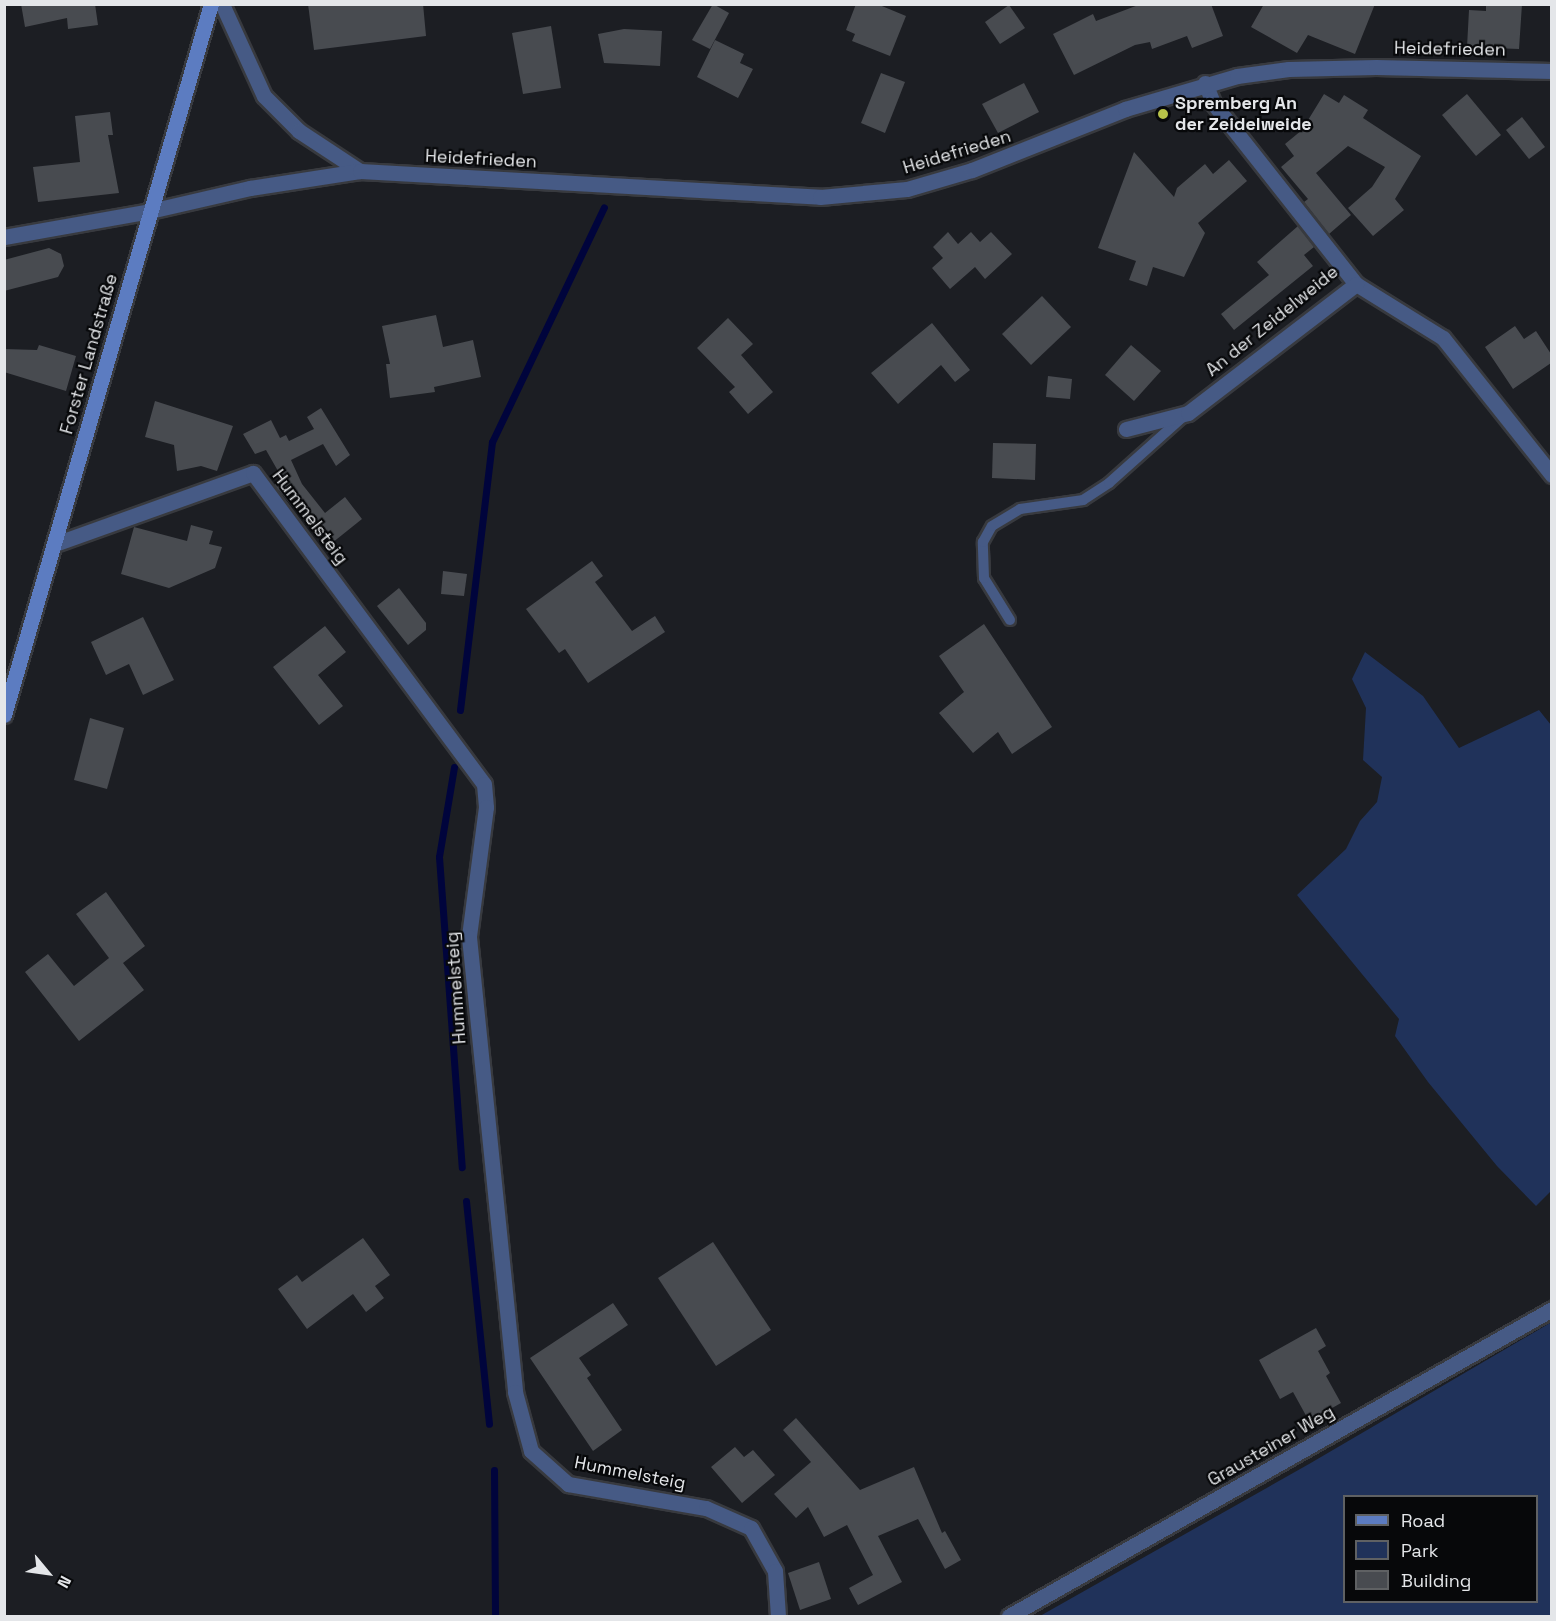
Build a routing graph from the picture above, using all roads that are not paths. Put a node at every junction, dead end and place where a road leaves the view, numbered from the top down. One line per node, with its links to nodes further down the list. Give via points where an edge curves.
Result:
1 (211, 4): 6 (main road, Forster Landstraße)
2 (222, 4): 5 (street, via 264,96 299,131)
3 (1551, 71): 4 (street, Heidefrieden, via 1289,69)
4 (1204, 83): 5 (street, Heidefrieden, via 972,170 907,189 820,197); 8 (street, An der Zeidelweide, via 1214,104)
5 (360, 171): 6 (street, Heidefrieden, via 250,188)
6 (150, 211): 7 (street, Heidefrieden); 12 (main road, Forster Landstraße)
7 (4, 237)
8 (1356, 284): 9 (street, An der Zeidelweide); 11 (street, via 1443,338)
9 (1188, 413): 10 (street, An der Zeidelweide); 13 (lane, An der Zeidelweide, via 1109,483 1083,500 1020,509 992,526 983,542 984,578)
10 (1126, 429)
11 (1551, 475)
12 (55, 544): 14 (main road, Forster Landstraße); 16 (street, Hummelsteig, via 253,473 484,783 486,807 469,937 515,1392 531,1450 568,1484 706,1508 751,1528 775,1571)
13 (1010, 620)
14 (4, 714)
15 (1551, 1309): 17 (street, Grausteiner Weg)
16 (778, 1617)
17 (1009, 1617)

